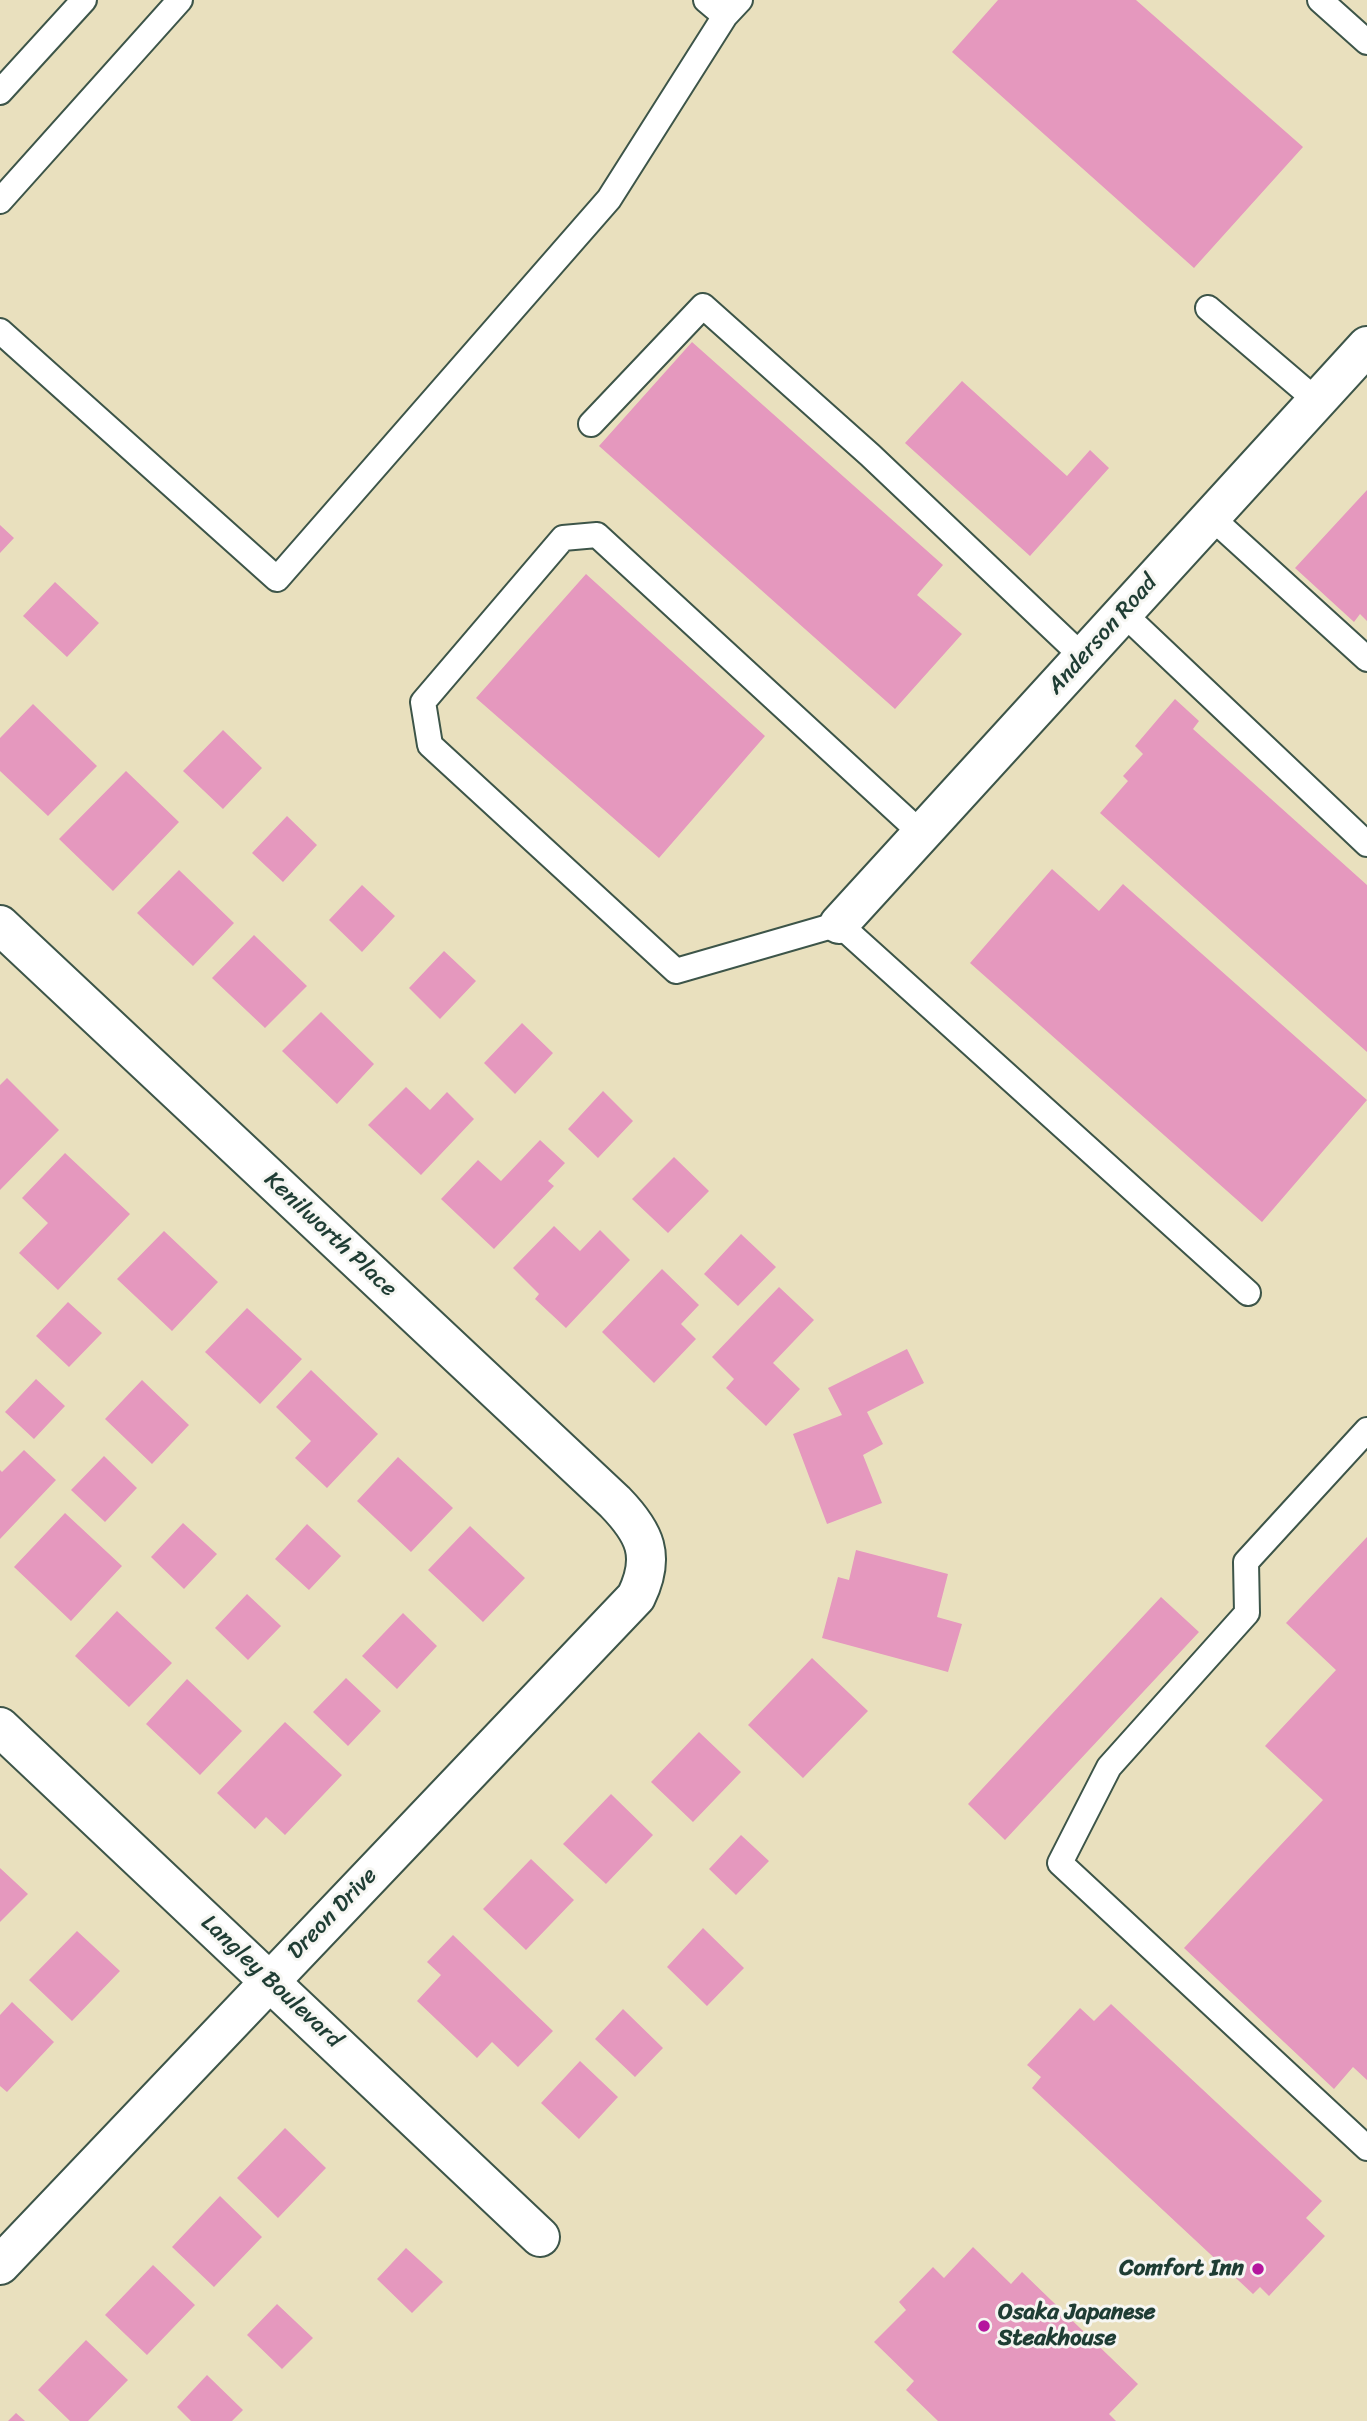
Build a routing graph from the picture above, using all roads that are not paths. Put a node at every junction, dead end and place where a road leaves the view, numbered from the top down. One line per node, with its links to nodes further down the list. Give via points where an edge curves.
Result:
1 (84, 0): 6 (lane)
2 (180, 0): 7 (lane)
3 (1320, 0): 5 (lane)
4 (724, 5): 9 (lane, via 609,199 277,579)
5 (1367, 41)
6 (0, 92)
7 (0, 201)
8 (1208, 308): 11 (lane)
9 (0, 331)
10 (1367, 346): 11 (street, Anderson Road)
11 (1317, 401): 13 (street, Anderson Road)
12 (591, 424): 15 (lane, via 703,306 870,455)
13 (1211, 517): 14 (street, Anderson Road); 16 (lane)
14 (1123, 613): 15 (street, Anderson Road); 18 (lane)
15 (1083, 657): 17 (street, Anderson Road)
16 (1367, 659)
17 (922, 834): 19 (street, Anderson Road); 19 (lane, via 597,535 563,538 423,702 430,745 676,971)
18 (1367, 844)
19 (839, 924): 21 (lane)
20 (0, 925): 23 (street, Kenilworth Place, via 615,1502 632,1520)
21 (1248, 1293)
22 (1367, 1430): 26 (lane, via 1246,1562 1247,1612 1109,1767 1059,1863)
23 (646, 1553): 25 (street, Dreon Drive, via 646,1576 636,1597)
24 (0, 1727): 25 (street, Langley Boulevard)
25 (269, 1980): 27 (street, Langley Boulevard); 28 (street, Dreon Drive)
26 (1367, 2148)
27 (540, 2237)
28 (0, 2265)

